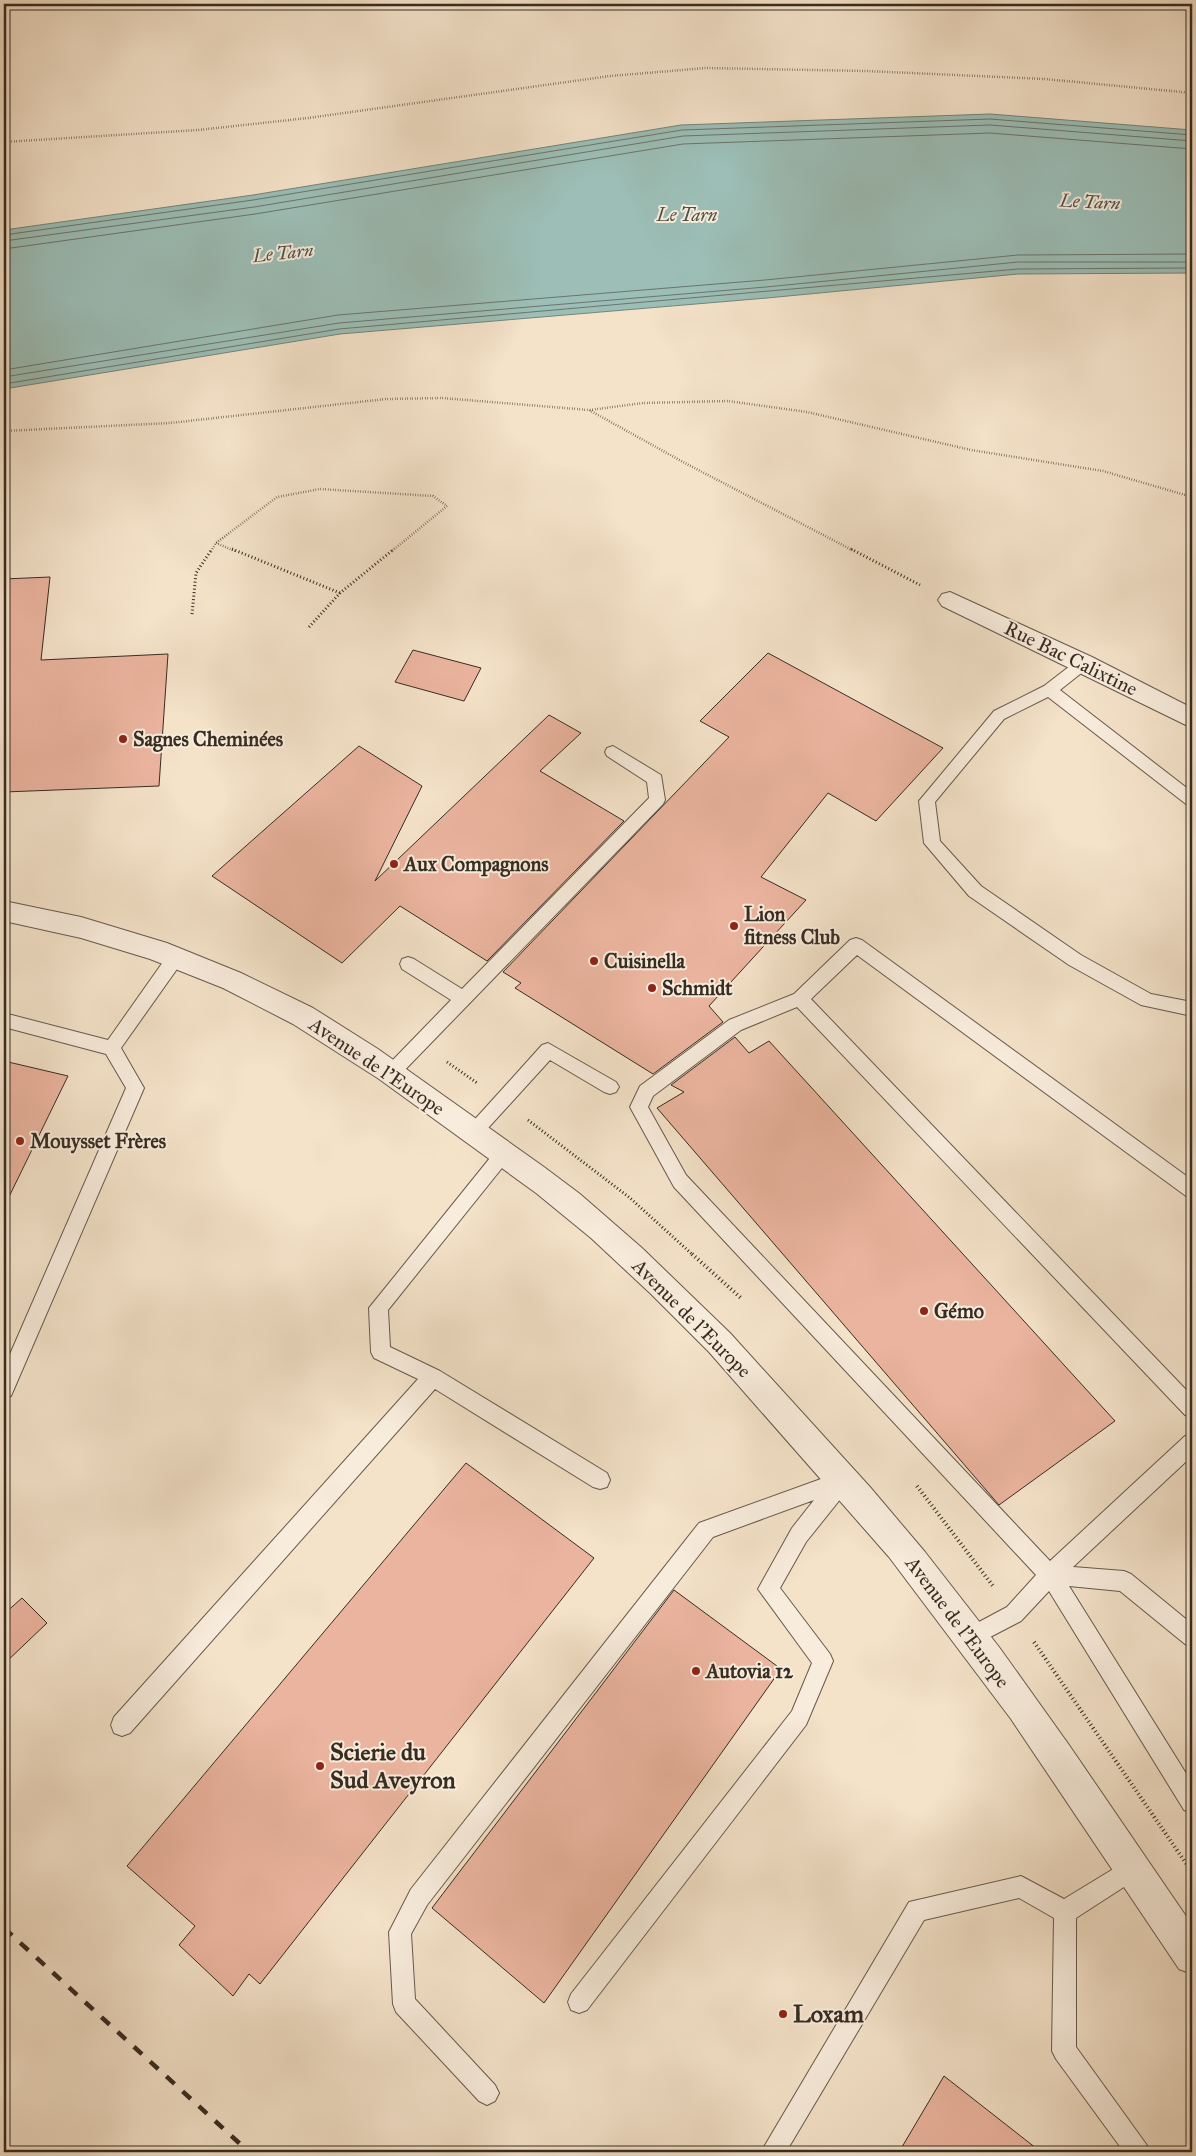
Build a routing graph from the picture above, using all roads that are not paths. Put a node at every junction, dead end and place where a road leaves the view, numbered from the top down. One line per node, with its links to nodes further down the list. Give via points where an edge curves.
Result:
1 (950, 600): 2 (street, Rue Bac Calixtine)
2 (1084, 663): 3 (lane); 4 (street, Rue Bac Calixtine)
3 (1049, 690): 6 (lane); 12 (lane, via 999,714 927,802 932,844 975,891 1075,960 1147,1000)
4 (1192, 719)
5 (614, 752): 10 (lane, via 655,779 657,800)
6 (1192, 800)
7 (4, 911): 8 (street, Avenue de l'Europe)
8 (176, 957): 14 (lane); 15 (street, Avenue de l'Europe, via 303,1016)
9 (408, 964): 10 (lane)
10 (464, 999): 15 (lane)
11 (800, 999): 19 (lane, via 856,945); 22 (lane); 26 (lane, via 735,1025 646,1091 640,1107 680,1181)
12 (1192, 1009)
13 (4, 1020): 14 (lane)
14 (112, 1048): 21 (lane, via 135,1088)
15 (392, 1072): 17 (street, Avenue de l'Europe)
16 (610, 1087): 17 (lane, via 548,1050)
17 (473, 1133): 18 (street, Avenue de l'Europe)
18 (504, 1152): 20 (lane, via 378,1308 381,1352); 25 (street, Avenue de l'Europe, via 573,1206 723,1344)
19 (1192, 1190)
20 (433, 1377): 24 (lane); 29 (lane)
21 (4, 1390)
22 (1192, 1409)
23 (1192, 1444): 26 (lane)
24 (600, 1480)
25 (843, 1480): 27 (street, Avenue de l'Europe, via 912,1560); 34 (lane, via 799,1535 768,1589 823,1661 800,1718); 35 (lane, via 706,1530 419,1897 400,1932 404,2004)
26 (1050, 1575): 27 (lane, via 1014,1614); 28 (lane, via 1124,1581); 30 (lane)
27 (971, 1637): 31 (street, Avenue de l'Europe, via 1054,1749)
28 (1192, 1637)
29 (122, 1725)
30 (1192, 1802)
31 (1133, 1868): 32 (lane); 33 (street, Avenue de l'Europe)
32 (1065, 1912): 36 (lane, via 1021,1887 916,1910); 37 (lane, via 1064,2051)
33 (1192, 1956)
34 (579, 2002)
35 (487, 2093)
36 (773, 2152)
37 (1138, 2152)

